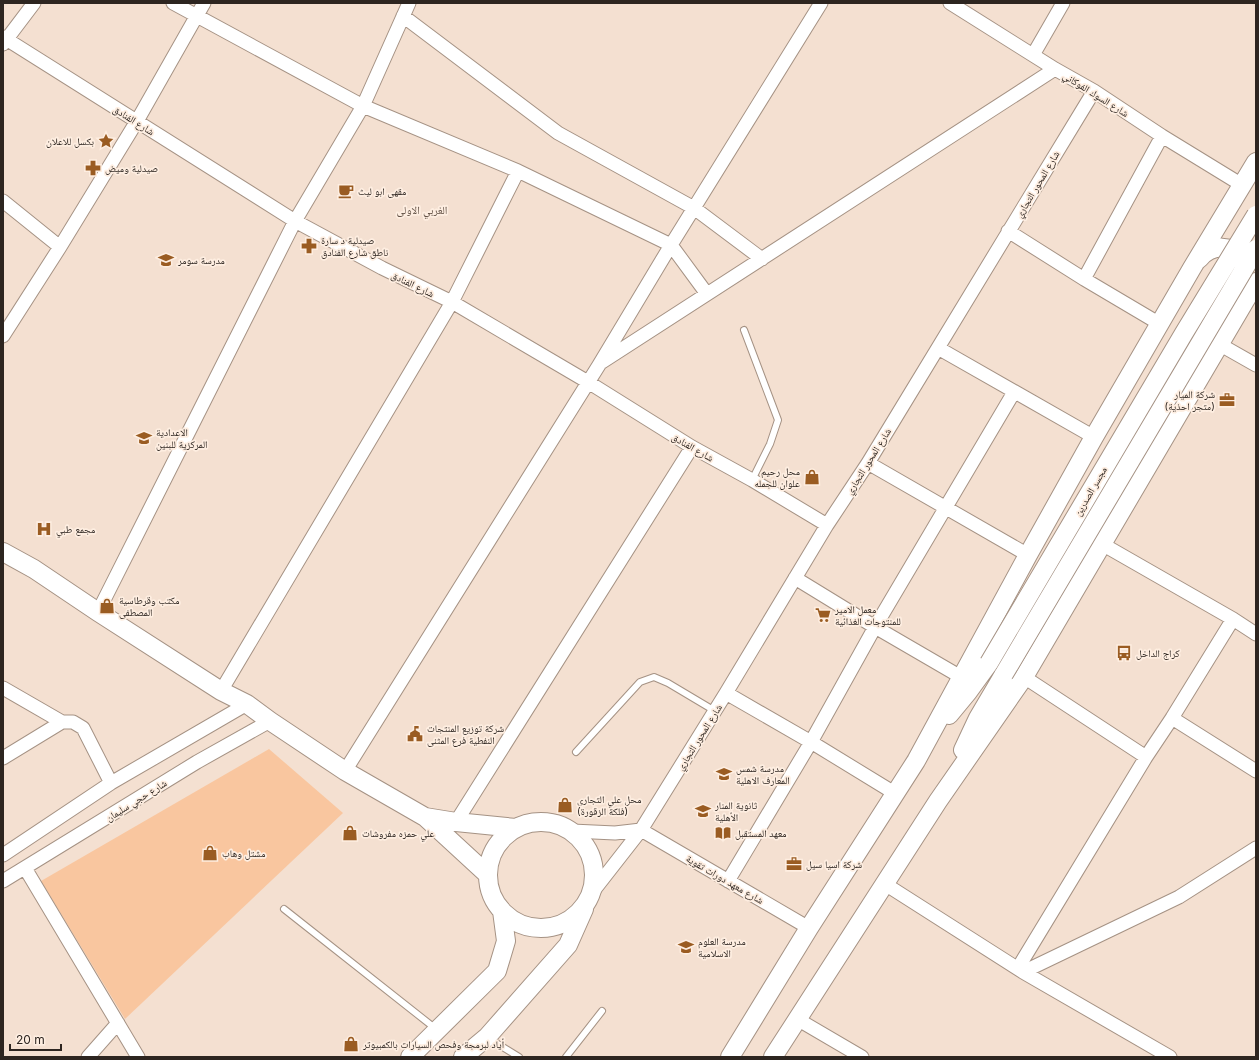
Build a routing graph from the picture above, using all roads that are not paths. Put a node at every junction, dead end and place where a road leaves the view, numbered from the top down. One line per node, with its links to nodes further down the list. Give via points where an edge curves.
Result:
1 (34, 3): 10 (street)
2 (173, 3): 8 (street)
3 (204, 3): 8 (street)
4 (409, 3): 9 (street)
5 (821, 3): 21 (street)
6 (950, 3): 11 (street, شارع السوك الفوكاني)
7 (1063, 3): 11 (street)
8 (196, 15): 14 (street); 15 (street)
9 (403, 16): 14 (street); 21 (street, via 558,133)
10 (4, 40): 15 (street, شارع الفنادق)
11 (1033, 55): 12 (street, شارع السوك الفوكاني)
12 (1055, 69): 13 (street, شارع السوك الفوكاني); 28 (street)
13 (1094, 91): 16 (street, شارع السوك الفوكاني); 24 (street, شارع المحور التجاري)
14 (363, 106): 18 (street); 23 (street)
15 (137, 121): 23 (street, شارع الفنادق); 26 (street)
16 (1162, 136): 19 (street, شارع السوك الفوكاني); 30 (street)
17 (1256, 162): 19 (main road)
18 (518, 171): 25 (street); 33 (street)
19 (1242, 185): 29 (main road)
20 (3, 201): 26 (street)
21 (694, 208): 25 (street); 28 (street)
22 (1256, 215): 71 (main road, مجسر الصدرين, bridge, via 989,663)
23 (295, 221): 33 (street, شارع الفنادق); 53 (street)
24 (1008, 231): 30 (street); 38 (street, شارع المحور التجاري)
25 (671, 245): 32 (street); 39 (street)
26 (60, 247): 36 (street)
27 (1256, 249): 76 (main road, مجسر الصدرين, bridge, via 978,718)
28 (762, 259): 32 (street)
29 (1192, 268): 31 (main road, via 1207,250 1227,248 1240,252 1253,266 1255,274); 34 (main road)
30 (1084, 279): 34 (street)
31 (1252, 288): 37 (main road)
32 (707, 294): 39 (street)
33 (452, 302): 41 (street, شارع الفنادق); 60 (street)
34 (1160, 324): 43 (main road)
35 (744, 330): 46 (lane, via 778,420 770,444)
36 (3, 336)
37 (1218, 344): 40 (street); 49 (main road)
38 (938, 348): 42 (street); 45 (street, شارع المحور التجاري)
39 (599, 364): 41 (street)
40 (1256, 365)
41 (588, 382): 44 (street, شارع الفنادق); 72 (street)
42 (1014, 392): 43 (street); 47 (street)
43 (1094, 437): 51 (main road)
44 (692, 447): 46 (street, شارع الفنادق); 78 (street)
45 (868, 463): 47 (street); 48 (street, شارع المحور التجاري)
46 (752, 480): 48 (street, شارع الفنادق)
47 (945, 509): 51 (street); 55 (street)
48 (827, 525): 52 (street, شارع المحور التجاري)
49 (1102, 544): 54 (street); 58 (main road)
50 (3, 552): 53 (main road, via 34,569)
51 (1028, 555): 57 (main road)
52 (795, 578): 55 (street); 61 (street, شارع المحور التجاري)
53 (98, 612): 60 (main road)
54 (1233, 619): 56 (street); 64 (street)
55 (875, 627): 57 (street); 67 (street)
56 (1256, 634)
57 (961, 677): 71 (main road)
58 (1024, 677): 69 (street); 76 (main road)
59 (3, 688): 66 (street)
60 (221, 691): 62 (main road)
61 (726, 693): 63 (street, شارع المحور التجاري); 67 (street)
62 (246, 704): 65 (main road); 74 (street)
63 (715, 711): 68 (lane, via 668,683 654,678 640,682); 80 (street, شارع المحور التجاري)
64 (1172, 718): 69 (street); 73 (street)
65 (270, 721): 72 (main road); 84 (street, شارع حجي سليمان, via 196,762)
66 (62, 722): 70 (street); 74 (street, via 73,722 83,728)
67 (811, 742): 75 (street); 87 (street)
68 (576, 752)
69 (1146, 757): 93 (street)
70 (3, 758)
71 (916, 761): 75 (main road)
72 (345, 771): 77 (main road)
73 (1256, 771)
74 (111, 783): 83 (street)
75 (896, 794): 92 (main road)
76 (938, 801): 88 (main road)
77 (425, 817): 78 (main road); 85 (main road)
78 (456, 822): 79 (main road)
79 (516, 828): 81 (main road, via 535,822 554,823); 85 (main road, via 501,840 492,856)
80 (641, 830): 81 (street, via 615,833); 87 (street, شارع معهد دورات تقوية); 89 (street, شارع المحور التجاري)
81 (572, 831): 89 (main road, via 591,857 594,873)
82 (1256, 848): 93 (street, via 1179,897)
83 (3, 855)
84 (24, 868): 86 (street, شارع حجي سليمان); 96 (street)
85 (488, 875): 91 (main road, via 492,894)
86 (3, 881)
87 (728, 881): 92 (street, شارع معهد دورات تقوية)
88 (884, 884): 93 (street); 95 (main road)
89 (588, 901): 91 (main road, via 567,921 550,927 533,927 516,922); 98 (main road, via 568,946)
90 (284, 909): 97 (lane)
91 (502, 911): 97 (main road, via 506,941 497,970)
92 (809, 928): 105 (main road)
93 (1021, 970): 108 (street)
94 (602, 1011): 104 (lane)
95 (797, 1019): 106 (main road); 107 (street)
96 (118, 1023): 99 (street); 100 (street)
97 (437, 1030): 101 (main road)
98 (487, 1037): 102 (main road); 103 (lane)
99 (88, 1057)
100 (138, 1057)
101 (410, 1057)
102 (463, 1057)
103 (519, 1057)
104 (566, 1057)
105 (730, 1057)
106 (773, 1057)
107 (862, 1057)
108 (1170, 1057)

